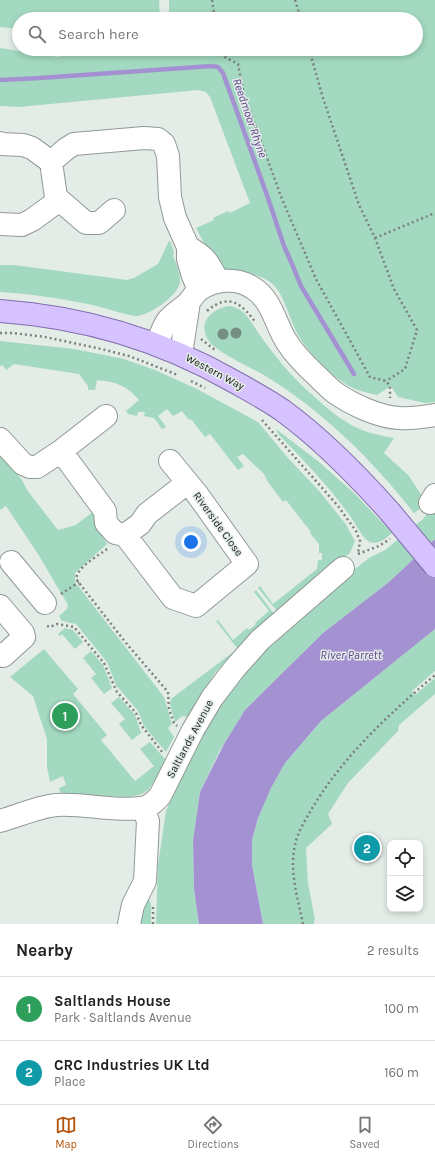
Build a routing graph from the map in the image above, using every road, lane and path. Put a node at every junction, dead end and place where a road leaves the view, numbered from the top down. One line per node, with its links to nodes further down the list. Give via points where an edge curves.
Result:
1 (212, 0): 3 (path)
2 (295, 0): 4 (path)
3 (214, 12)
4 (299, 12)
5 (221, 56): 23 (path, via 238,64 244,95 282,199 316,279 370,377)
6 (311, 56): 13 (path, via 359,205)
7 (0, 142): 8 (street, via 32,148)
8 (51, 162): 9 (street); 14 (street, via 74,144 144,138 158,139 164,144 168,156 170,197 175,218 188,246 188,259 193,276)
9 (56, 197): 10 (street, via 86,223 99,222); 12 (street, via 54,204 22,225)
10 (114, 210)
11 (435, 214): 13 (path)
12 (0, 224)
13 (375, 238): 23 (path, via 394,289 417,330 405,369)
14 (202, 291): 18 (street, via 167,320); 20 (street); 27 (street, via 231,281 253,288 270,305 285,339 301,362 334,392 354,404)
15 (0, 311): 18 (main road, Western Way, via 70,320 111,329)
16 (0, 333): 21 (path, via 45,337 97,348 129,356)
17 (201, 336): 19 (path, via 202,340)
18 (157, 344): 20 (main road, Western Way)
19 (220, 353)
20 (182, 354): 36 (main road, Western Way, bridge, via 282,410 309,431 336,455 390,512)
21 (182, 377)
22 (189, 380): 24 (path)
23 (386, 381): 27 (path, via 391,393)
24 (210, 390)
25 (106, 416): 30 (street)
26 (256, 416): 34 (path, via 263,420 314,477 356,531 360,541)
27 (388, 416): 28 (street)
28 (435, 416)
29 (0, 439): 30 (street, via 23,464 30,467 37,467)
30 (60, 451): 33 (street, Riverside Close, via 105,511 106,523 115,533)
31 (170, 461): 32 (street, Riverside Close)
32 (187, 483): 33 (street, Riverside Close); 33 (street, Riverside Close, via 247,564 196,606 173,598)
33 (125, 535): 37 (path, via 76,573)
34 (351, 561): 43 (street, Saltlands Avenue, via 260,640 212,698)
35 (8, 564): 38 (street)
36 (435, 566)
37 (79, 582): 38 (path); 43 (path, via 168,692 169,709 174,723)
38 (53, 599)
39 (0, 606): 41 (street, via 24,637 3,656)
40 (47, 626): 44 (path, via 57,624 74,627 104,663 117,692 136,713 148,735)
41 (0, 654)
42 (435, 675): 48 (path, via 368,735 317,800 303,826 295,845 294,865 296,893)
43 (190, 736): 44 (street, Saltlands Avenue)
44 (175, 767): 45 (street, Saltlands Avenue, via 160,796)
45 (143, 808): 46 (street, via 57,805); 47 (street, via 148,821 145,881)
46 (0, 821)
47 (129, 924)
48 (303, 924)

